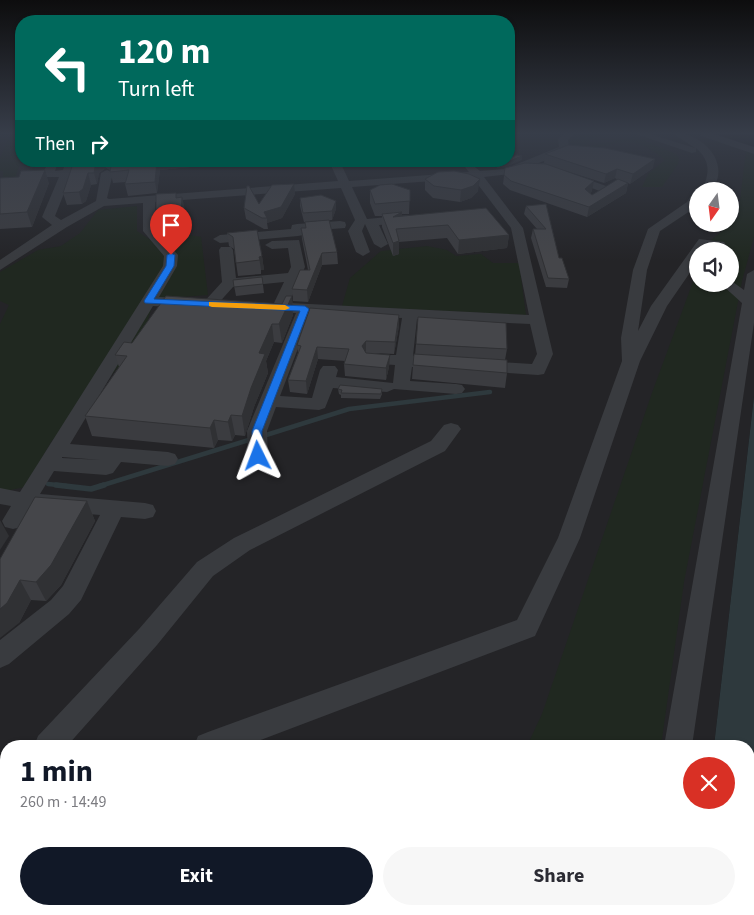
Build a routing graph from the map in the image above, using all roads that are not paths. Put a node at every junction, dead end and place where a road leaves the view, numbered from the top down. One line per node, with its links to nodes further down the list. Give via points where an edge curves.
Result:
1 (66, 176): 17 (street)
2 (106, 176): 13 (street, via 101,200)
3 (339, 176): 10 (street)
4 (372, 176): 9 (street)
5 (398, 176): 9 (street)
6 (428, 176): 9 (street)
7 (477, 176): 15 (street)
8 (574, 176): 12 (street, via 610,186)
9 (391, 177): 10 (street)
10 (343, 185): 11 (street, via 185,202); 24 (street, via 361,220 355,231)
11 (149, 199): 13 (street); 31 (street, via 150,236 171,255 170,266)
12 (591, 199)
13 (106, 202): 19 (street)
14 (689, 206): 42 (street, via 654,228 640,270 629,338)
15 (505, 211): 16 (street); 39 (street, via 517,228)
16 (486, 213)
17 (48, 218): 19 (street); 22 (street)
18 (419, 218): 23 (street, via 371,222)
19 (62, 224): 22 (street)
20 (340, 225): 21 (street, via 298,228 298,232)
21 (264, 236): 28 (street, via 268,245 294,243 298,267); 29 (street, via 223,245)
22 (40, 240): 26 (street)
23 (381, 244)
24 (363, 252)
25 (689, 263): 42 (street, via 659,306)
26 (0, 266)
27 (754, 274): 32 (street)
28 (293, 277): 29 (street); 36 (street)
29 (229, 282): 33 (street)
30 (738, 292): 32 (street)
31 (148, 301): 33 (street); 48 (street)
32 (750, 302): 58 (street)
33 (210, 304): 34 (street)
34 (228, 305)
35 (254, 306): 36 (street)
36 (280, 307): 37 (street)
37 (305, 309): 38 (street); 45 (street)
38 (410, 314): 39 (street); 41 (street)
39 (536, 320): 41 (street, via 545,354 538,370)
40 (372, 359): 41 (street)
41 (404, 360): 44 (street, via 401,386)
42 (631, 361): 57 (street, via 569,538 526,628)
43 (387, 387): 45 (street, via 328,376 319,404)
44 (456, 389)
45 (268, 402): 47 (street, via 257,431)
46 (451, 429): 56 (street, via 438,446 219,558)
47 (258, 456)
48 (52, 457): 49 (street, via 106,468 114,455); 51 (street)
49 (168, 460)
50 (0, 496): 51 (street)
51 (25, 501): 52 (street); 54 (street)
52 (114, 509): 53 (street); 55 (street, via 72,593 60,607)
53 (145, 511)
54 (11, 528)
55 (0, 656)
56 (54, 740)
57 (224, 740)
58 (679, 740)

